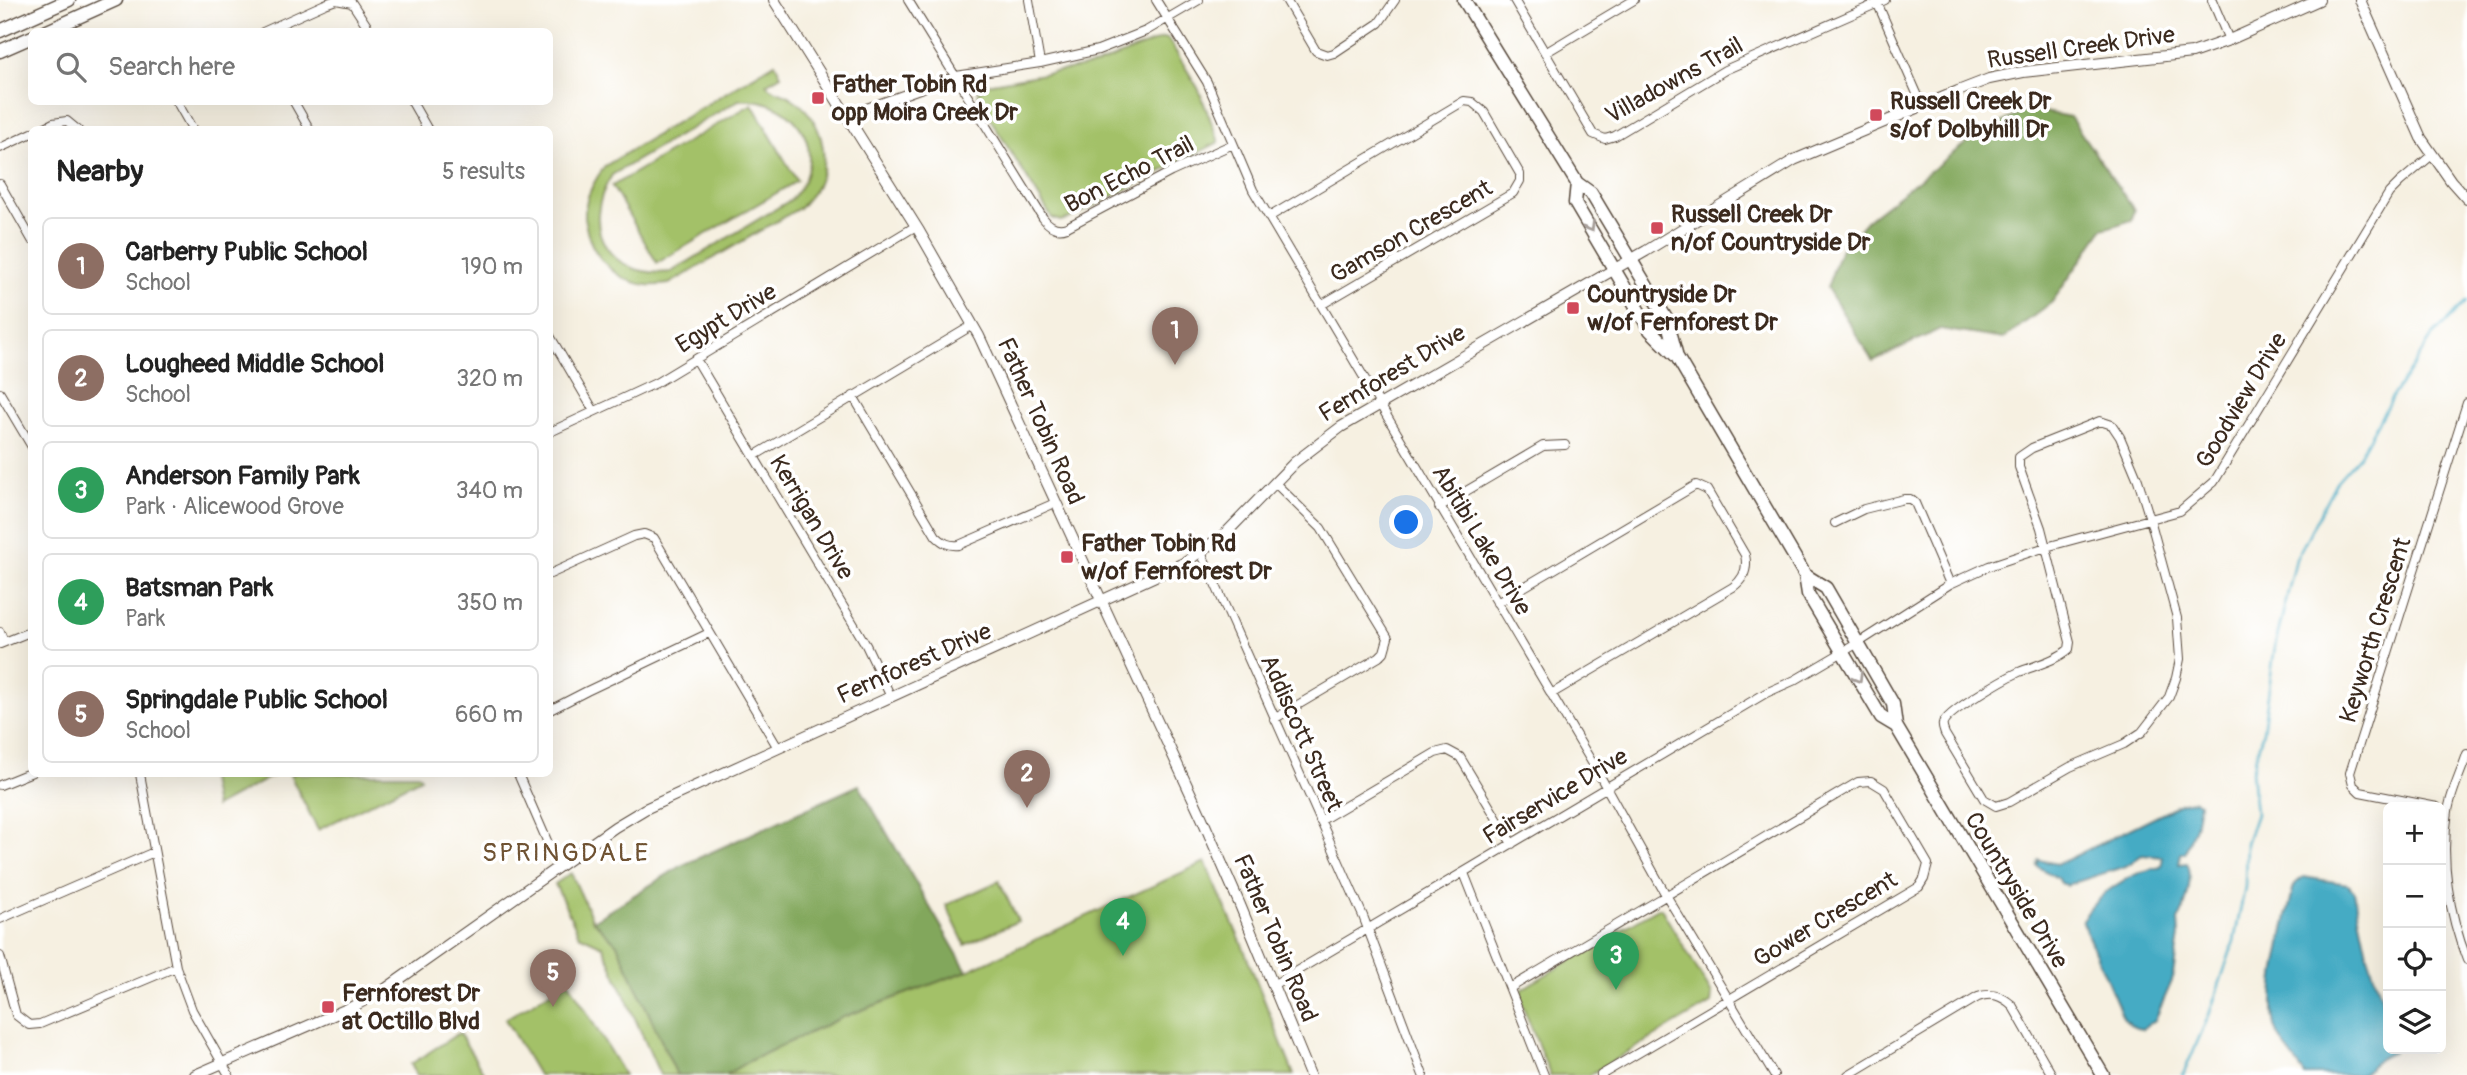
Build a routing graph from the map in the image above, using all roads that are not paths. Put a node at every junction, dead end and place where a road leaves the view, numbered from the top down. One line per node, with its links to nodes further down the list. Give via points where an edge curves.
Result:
1 (69, 0): 21 (main road)
2 (116, 0): 18 (main road)
3 (774, 0): 32 (street, Father Tobin Road)
4 (908, 0): 27 (street)
5 (1029, 0): 26 (street)
6 (1156, 0): 17 (street, Abitibi Lake Drive)
7 (1199, 0): 17 (street)
8 (1286, 0): 9 (street, via 1317,51 1327,55 1379,23)
9 (1395, 0)
10 (1464, 0): 42 (main road, Countryside Drive)
11 (1514, 0): 25 (street, Villadowns Trail)
12 (1634, 0): 25 (street)
13 (2212, 0): 23 (street)
14 (2319, 0): 23 (street, Russell Creek Drive)
15 (2360, 0): 41 (street)
16 (1880, 1): 25 (street, Villadowns Trail, via 1739,63 1605,139 1593,134); 31 (street)
17 (1168, 19): 26 (street, via 1110,46); 39 (street, Abitibi Lake Drive, via 1207,82)
18 (54, 28)
19 (273, 28): 20 (street, via 336,1 352,3)
20 (368, 28)
21 (0, 31)
22 (28, 39): 24 (main road)
23 (2229, 40): 31 (street, Russell Creek Drive, via 2164,58 1989,79)
24 (0, 51)
25 (1545, 52)
26 (1040, 63): 27 (street)
27 (956, 76): 32 (street); 39 (street, Bon Echo Trail, via 1044,218 1057,228)
28 (179, 105): 35 (street)
29 (296, 105): 36 (street)
30 (414, 105): 37 (street)
31 (1923, 106): 48 (street, Russell Creek Drive, via 1794,160)
32 (847, 115): 46 (street, Father Tobin Road)
33 (47, 126): 34 (street, via 67,121)
34 (73, 126)
35 (191, 126)
36 (308, 126)
37 (426, 126)
38 (28, 135): 40 (street)
39 (1233, 144): 45 (street, Abitibi Lake Drive)
40 (0, 148)
41 (2432, 156): 44 (street); 67 (street, Goodview Drive, via 2389,194 2214,482 2180,511)
42 (1577, 183): 48 (main road, Countryside Drive, via 1591,193); 49 (main road, Countryside Drive, one-way to 49, via 1575,203)
43 (0, 184): 47 (street)
44 (2467, 199)
45 (1269, 217): 50 (street, Abitibi Lake Drive); 50 (street, Gamson Crescent, via 1464,101 1484,112 1520,174 1513,193)
46 (916, 226): 51 (street, Father Tobin Road); 54 (street, Egypt Drive)
47 (28, 233)
48 (1631, 260): 49 (street, Fernforest Drive); 53 (main road, Countryside Drive, via 1667,320)
49 (1614, 269): 53 (main road, Countryside Drive, via 1650,330); 58 (street, Fernforest Drive)
50 (1321, 305): 58 (street, Abitibi Lake Drive)
51 (973, 325): 56 (street); 65 (street, Father Tobin Road)
52 (553, 341): 59 (street)
53 (1677, 357): 72 (main road, Countryside Drive)
54 (696, 359): 59 (street, Egypt Drive); 63 (street, Kerrigan Drive)
55 (0, 393): 61 (street)
56 (853, 396): 63 (street); 65 (street, via 942,542 959,545)
57 (2467, 403): 94 (street, Keyworth Crescent, via 2350,773 2360,792)
58 (1379, 404): 64 (street, Fernforest Drive, via 1315,445); 66 (street, Abitibi Lake Drive)
59 (594, 411): 60 (street, Egypt Drive)
60 (553, 431)
61 (28, 440)
62 (1565, 445): 66 (street, via 1543,446)
63 (754, 456): 83 (street, Kerrigan Drive, via 866,645)
64 (1275, 483): 70 (street, Fernforest Drive, via 1235,526); 85 (street, via 1321,528 1388,638 1379,657)
65 (1055, 503): 74 (street, Father Tobin Road)
66 (1439, 507): 75 (street, Abitibi Lake Drive)
67 (2150, 519): 69 (street, Goodview Drive); 69 (street, via 2117,431 2107,422 2093,422 2019,457); 69 (street, via 2180,638 2180,659 2169,697 2142,732 2124,744 1996,806 1984,799 1942,726 1954,712 2009,677 2069,649)
68 (1835, 523): 73 (street, via 1864,509 1910,499)
69 (2046, 547): 73 (street, Goodview Drive)
70 (1200, 552): 74 (street, Fernforest Drive); 85 (street, Addiscott Street)
71 (553, 573): 78 (street, via 644,534 654,538)
72 (1805, 575): 80 (main road, Countryside Drive, via 1826,588); 81 (main road, Countryside Drive, via 1808,594)
73 (1951, 584): 80 (street, Goodview Drive)
74 (1102, 601): 83 (street, Fernforest Drive); 108 (street, Father Tobin Road)
75 (1497, 603): 82 (street, Abitibi Lake Drive); 82 (street, via 1696,485 1707,490 1745,555 1743,577)
76 (0, 632): 79 (street)
77 (28, 633): 79 (street)
78 (709, 634): 84 (street); 87 (street)
79 (2, 643)
80 (1858, 643): 81 (street, Fairservice Drive); 86 (main road, Countryside Drive, via 1893,704)
81 (1842, 652): 86 (main road, Countryside Drive, one-way to 86, via 1881,717); 93 (street, Fairservice Drive)
82 (1551, 694): 93 (street, Abitibi Lake Drive)
83 (891, 697): 87 (street, Fernforest Drive)
84 (553, 708)
85 (1274, 719): 96 (street, Addiscott Street)
86 (1896, 726): 121 (main road, Countryside Drive)
87 (778, 748): 100 (street, Fernforest Drive, via 638,812)
88 (2467, 754): 95 (street)
89 (28, 774): 92 (street)
90 (141, 777): 99 (street)
91 (519, 777): 100 (street)
92 (0, 785)
93 (1607, 788): 98 (street, Fairservice Drive); 102 (street, Abitibi Lake Drive)
94 (2411, 802)
95 (2445, 802)
96 (1320, 821): 98 (street, via 1447,750 1460,757); 104 (street, Addiscott Street)
97 (2446, 843): 106 (street, via 2452,915)
98 (1511, 844): 101 (street, Fairservice Drive)
99 (155, 852): 103 (street); 107 (street)
100 (558, 866): 111 (street, Fernforest Drive, via 376,994)
101 (1464, 873): 104 (street, Fairservice Drive); 109 (street)
102 (1666, 895): 109 (street); 110 (street, Abitibi Lake Drive); 110 (street, Gower Crescent, via 1858,782 1871,781 1884,789 1928,864 1919,887)
103 (0, 919)
104 (1368, 930): 108 (street, Fairservice Drive); 115 (street, Addiscott Street)
105 (0, 957): 107 (street, via 16,1015 29,1024 40,1024)
106 (2467, 960)
107 (176, 967): 111 (street, via 192,1010)
108 (1273, 985): 114 (street, Father Tobin Road)
109 (1510, 988): 116 (street)
110 (1728, 999): 117 (street); 118 (street, Abitibi Lake Drive)
111 (222, 1063): 112 (street, Fernforest Drive); 113 (street)
112 (195, 1075)
113 (229, 1075)
114 (1310, 1075)
115 (1423, 1075)
116 (1544, 1075)
117 (1601, 1075)
118 (1774, 1075)
119 (1848, 1075): 120 (street, via 1978,997 1990,995 2012,1005)
120 (2052, 1075)
121 (2103, 1075)

